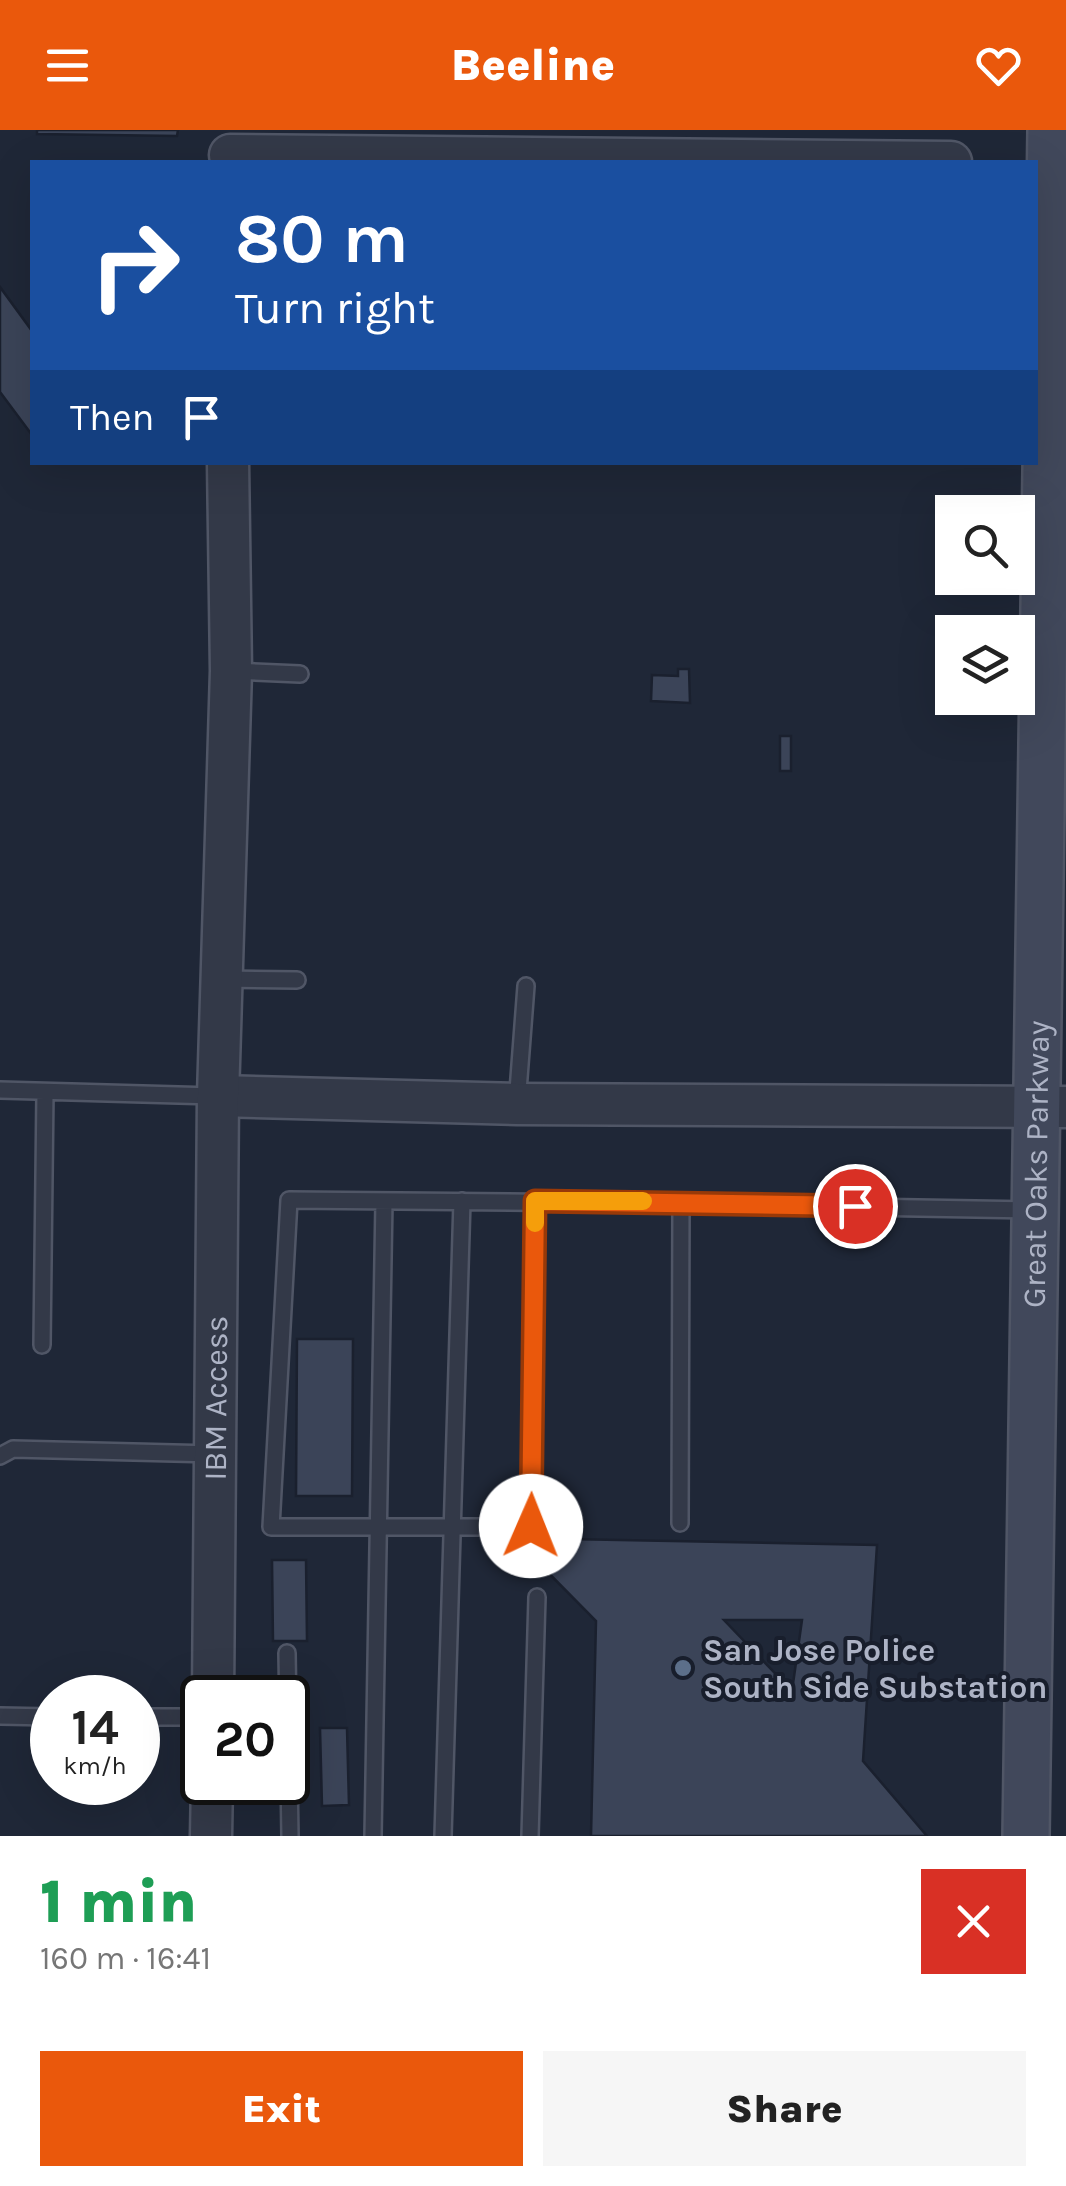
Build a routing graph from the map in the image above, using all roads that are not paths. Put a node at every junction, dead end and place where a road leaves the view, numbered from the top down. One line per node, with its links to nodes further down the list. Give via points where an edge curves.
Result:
1 (230, 149): 3 (street)
2 (1050, 156): 5 (main road, Great Oaks Parkway)
3 (461, 159): 4 (street)
4 (624, 160)
5 (1050, 209): 16 (main road, Great Oaks Parkway)
6 (228, 479): 7 (street, IBM Access)
7 (231, 670): 8 (lane); 9 (street, IBM Access)
8 (300, 674)
9 (222, 978): 10 (lane); 14 (street, IBM Access)
10 (297, 980)
11 (526, 986): 15 (lane)
12 (0, 1090): 13 (lane)
13 (45, 1092): 14 (lane); 22 (lane)
14 (218, 1096): 15 (street); 23 (street, IBM Access)
15 (516, 1104): 16 (street)
16 (1051, 1107): 21 (main road, Great Oaks Parkway)
17 (384, 1200): 18 (lane); 26 (lane); 26 (lane, via 288,1200 272,1527)
18 (462, 1201): 19 (lane); 27 (lane)
19 (535, 1201): 20 (lane); 27 (lane, via 531,1526)
20 (681, 1202): 21 (lane); 25 (lane)
21 (1036, 1210): 39 (main road, Great Oaks Parkway)
22 (42, 1345)
23 (214, 1454): 24 (lane, via 13,1450); 30 (street, IBM Access)
24 (0, 1456)
25 (680, 1523)
26 (378, 1527): 27 (lane); 36 (lane)
27 (452, 1527): 37 (lane)
28 (536, 1597): 38 (lane)
29 (287, 1653): 35 (lane)
30 (212, 1675)
31 (0, 1716): 32 (lane)
32 (30, 1716)
33 (212, 1805): 34 (street)
34 (211, 1836)
35 (290, 1836)
36 (373, 1836)
37 (442, 1836)
38 (530, 1836)
39 (1026, 1836)

